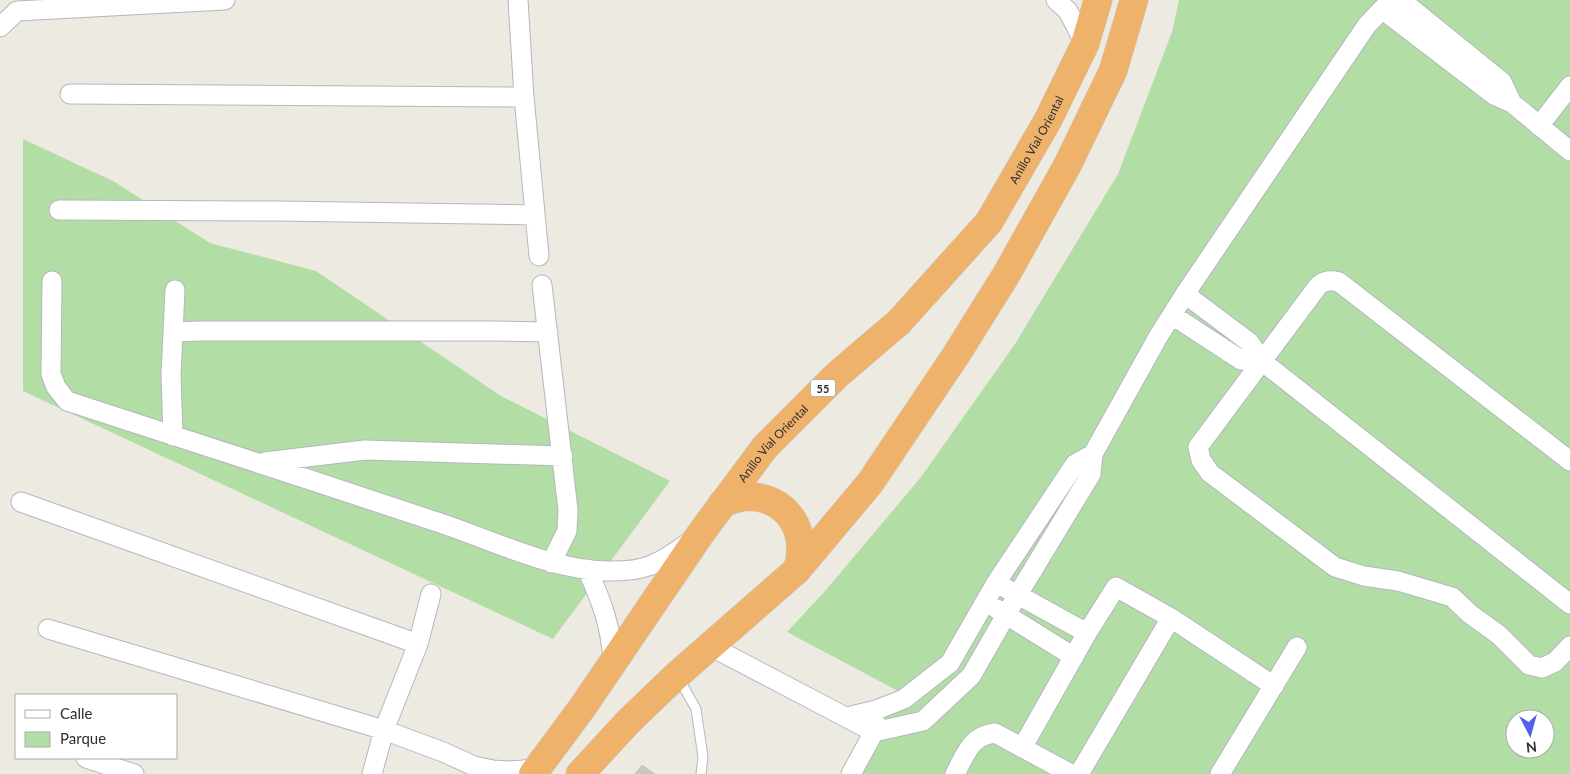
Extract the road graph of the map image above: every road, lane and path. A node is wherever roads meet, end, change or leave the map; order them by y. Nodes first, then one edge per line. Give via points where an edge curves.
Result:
1 (225, 0) edge
2 (518, 0) edge
3 (1056, 0) edge
4 (1098, 0) edge
5 (1134, 0) edge
6 (1401, 0) edge
7 (1387, 5) edge
8 (0, 27) edge
9 (1085, 44) junction
10 (1570, 86) edge
11 (70, 94) dead end
12 (524, 97) junction
13 (1512, 104) junction
14 (1539, 126) junction
15 (1570, 151) edge
16 (59, 210) dead end
17 (535, 215) junction
18 (539, 256) dead end
19 (52, 281) dead end
20 (542, 285) dead end
21 (175, 290) dead end
22 (1186, 294) junction
23 (1172, 315) junction
24 (174, 332) junction
25 (548, 332) junction
26 (1262, 362) junction
27 (174, 436) junction
28 (1093, 454) junction
29 (563, 456) junction
30 (1570, 462) edge
31 (259, 463) junction
32 (21, 502) dead end
33 (722, 504) junction
34 (701, 533) junction
35 (551, 563) junction
36 (587, 569) junction
37 (797, 570) junction
38 (996, 583) junction
39 (431, 594) dead end
40 (1018, 596) junction
41 (986, 602) junction
42 (1570, 604) edge
43 (1006, 615) junction
44 (1171, 618) junction
45 (48, 629) dead end
46 (1087, 633) junction
47 (418, 644) junction
48 (710, 646) junction
49 (1570, 646) edge
50 (1297, 647) dead end
51 (1074, 657) junction
52 (613, 662) junction
53 (677, 675) junction
54 (1274, 686) junction
55 (876, 710) junction
56 (846, 717) junction
57 (384, 730) junction
58 (874, 732) junction
59 (1022, 748) junction
60 (89, 759) edge
61 (460, 766) edge
62 (536, 770) edge
63 (134, 774) edge
64 (372, 774) edge
65 (580, 774) edge
66 (701, 774) edge
67 (851, 774) edge
68 (955, 774) edge
69 (1071, 774) edge
70 (1079, 774) edge
71 (1220, 774) edge

1 - 8 street via 17,11
2 - 12 street
3 - 9 street via 1068,11
4 - 9 highway, Anillo Vial Oriental / 55
5 - 37 highway via 1113,71 1067,166 1006,274 870,483
6 - 13 street via 1502,82
7 - 13 street via 1494,95
7 - 22 street via 1367,25
9 - 33 highway, Anillo Vial Oriental / 55 via 1048,120 989,222 899,322 837,375 765,447
10 - 14 street
11 - 12 street
12 - 17 street
13 - 14 street
14 - 15 street
16 - 17 street
17 - 18 street
19 - 27 street via 51,374 56,387 68,401
20 - 25 street
21 - 24 street
22 - 23 street
22 - 26 street via 1249,342
23 - 26 street via 1241,360
23 - 28 street
24 - 25 street
24 - 27 street via 171,375
25 - 29 street
26 - 30 street via 1318,286 1331,280 1339,282
26 - 42 street
26 - 49 street via 1198,447 1201,460 1210,473 1335,567 1452,597 1499,635 1529,665 1542,668 1555,662
27 - 31 street
28 - 38 street via 1076,464
28 - 40 street via 1091,474
29 - 31 street via 365,450
29 - 35 street via 567,531
31 - 35 street via 457,528
32 - 47 street
33 - 34 highway, Anillo Vial Oriental / 55
33 - 37 highway via 749,496 768,499 784,509 799,533 801,552
34 - 36 street via 665,560 644,568 626,571
34 - 52 highway, Anillo Vial Oriental / 55
35 - 36 street
36 - 52 street via 606,614
37 - 48 highway
38 - 40 street
38 - 41 street
39 - 47 street
40 - 43 street
40 - 46 street
41 - 43 street
41 - 55 street via 950,663 904,699
43 - 51 street
43 - 58 street via 971,676 923,721
44 - 46 street via 1116,587
44 - 54 street
44 - 70 street
45 - 57 street
46 - 51 street
47 - 57 street
48 - 53 highway
48 - 56 street
50 - 54 street
51 - 59 street
52 - 62 highway, Anillo Vial Oriental / 55
53 - 65 highway
53 - 66 lane via 696,709 703,758
54 - 71 street
55 - 56 street
55 - 58 street
56 - 58 street
57 - 61 street
57 - 64 street
58 - 67 street
59 - 68 street via 995,733 985,734 974,740
59 - 69 street
60 - 63 street
61 - 62 street

